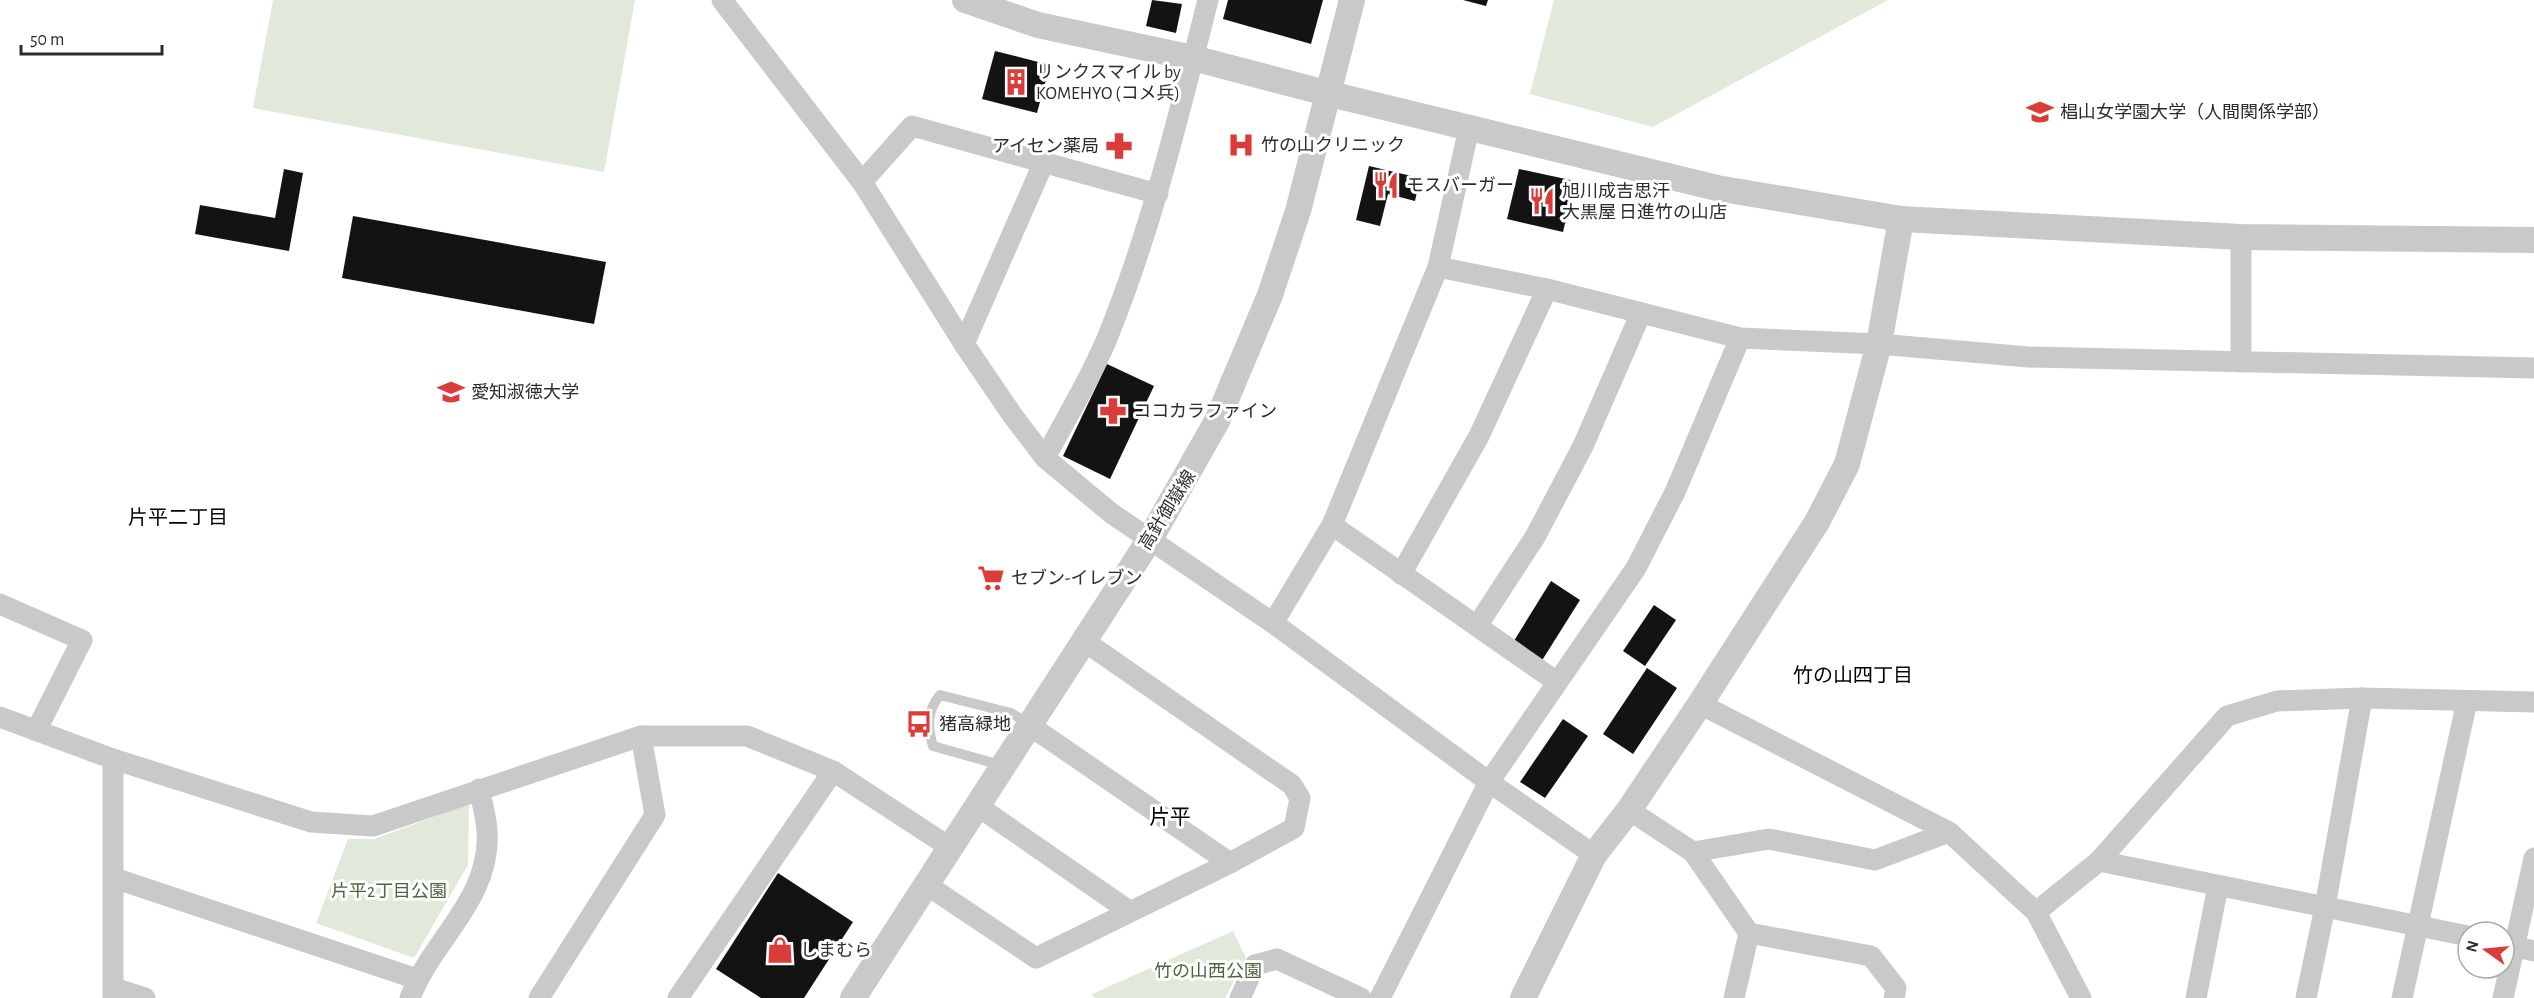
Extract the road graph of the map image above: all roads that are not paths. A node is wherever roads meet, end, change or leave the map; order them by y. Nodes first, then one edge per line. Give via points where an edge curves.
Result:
1 (722, 0) edge
2 (965, 0) edge
3 (1208, 0) edge
4 (1352, 0) edge
5 (1193, 58) junction
6 (1326, 93) junction
7 (1469, 128) junction
8 (1043, 164) junction
9 (862, 182) junction
10 (1158, 194) junction
11 (1901, 219) junction
12 (2241, 237) junction
13 (2534, 240) edge
14 (1438, 267) junction
15 (1547, 289) junction
16 (1641, 313) junction
17 (1740, 338) junction
18 (964, 344) junction
19 (1879, 344) junction
20 (2241, 362) junction
21 (2534, 368) edge
22 (1045, 458) junction
23 (1332, 525) junction
24 (1150, 539) junction
25 (1401, 574) junction
26 (0, 604) edge
27 (1274, 623) junction
28 (1477, 626) junction
29 (1084, 641) junction
30 (1557, 682) junction
31 (2362, 698) junction
32 (2468, 701) junction
33 (2534, 702) edge
34 (1700, 704) junction
35 (0, 717) edge
36 (1029, 725) junction
37 (36, 731) junction
38 (641, 736) junction
39 (113, 759) junction
40 (1004, 766) junction
41 (832, 771) junction
42 (1489, 782) junction
43 (479, 789) junction
44 (978, 807) junction
45 (1629, 810) junction
46 (1949, 832) junction
47 (951, 848) junction
48 (1693, 852) junction
49 (1594, 855) junction
50 (2534, 858) edge
51 (2100, 861) junction
52 (1230, 864) junction
53 (114, 878) junction
54 (927, 885) junction
55 (2218, 886) junction
56 (2325, 907) junction
57 (1129, 911) junction
58 (2036, 912) junction
59 (2419, 925) junction
60 (1749, 933) junction
61 (2456, 933) edge
62 (2518, 947) edge
63 (414, 988) edge
64 (114, 993) edge
65 (145, 998) edge
66 (538, 998) edge
67 (678, 998) edge
68 (853, 998) edge
69 (1240, 998) edge
70 (1361, 998) edge
71 (1380, 998) edge
72 (1523, 998) edge
73 (1734, 998) edge
74 (1894, 998) edge
75 (2081, 998) edge
76 (2196, 998) edge
77 (2306, 998) edge
78 (2402, 998) edge
79 (2503, 998) edge

1 - 9 street
2 - 5 street via 1038,25
3 - 5 street
4 - 6 street, 高針御嶽線
5 - 6 street
5 - 10 street
6 - 7 street
6 - 24 street, 高針御嶽線 via 1298,211 1270,295 1217,422
7 - 11 street via 1717,188
7 - 14 street
8 - 9 street via 912,126
8 - 10 street
8 - 18 street
9 - 18 street
10 - 22 street via 1107,339
11 - 12 street
11 - 19 street
12 - 13 street
12 - 20 street
14 - 15 street
14 - 23 street
15 - 16 street
15 - 25 street via 1479,436
16 - 17 street
16 - 28 street via 1583,446 1535,537
17 - 19 street
17 - 30 street via 1675,492 1635,568
18 - 22 street
19 - 20 street via 2028,357
19 - 34 street via 1847,464 1817,522
20 - 21 street
22 - 24 street via 1111,513
23 - 25 street
23 - 27 street
24 - 27 street
24 - 29 street, 高針御嶽線
25 - 28 street
26 - 37 street via 82,640
27 - 42 street
28 - 30 street
29 - 36 street, 高針御嶽線
29 - 52 street via 1292,785 1300,798 1294,828
30 - 42 street
31 - 32 street
31 - 51 street via 2277,701 2227,716
31 - 56 street
32 - 33 street
32 - 59 street
34 - 45 street
34 - 46 street
35 - 37 street
36 - 40 street, 高針御嶽線
36 - 40 lane via 1011,713 940,694 933,702 927,727 933,746
36 - 52 street
37 - 39 street
38 - 41 street via 747,736
38 - 43 street
38 - 66 street via 655,814
39 - 43 street via 311,822 373,825
39 - 53 street
40 - 44 street, 高針御嶽線
41 - 47 street
41 - 67 street
42 - 49 street
42 - 71 street
43 - 63 street via 487,830 480,879 471,901
44 - 47 street, 高針御嶽線
44 - 57 street
45 - 48 street
45 - 49 street
46 - 48 street via 1875,860 1769,839
46 - 58 street
47 - 54 street, 高針御嶽線
48 - 60 street
49 - 72 street
50 - 62 street
51 - 55 street
51 - 58 street
52 - 57 street
53 - 63 street
53 - 64 street
54 - 57 street via 1036,958
54 - 68 street, 高針御嶽線
55 - 56 street
55 - 76 street
56 - 59 street
56 - 77 street
58 - 75 street
59 - 61 street
59 - 78 street
60 - 73 street
60 - 74 street via 1871,956 1896,988
62 - 79 street
64 - 65 street
69 - 70 street via 1255,965 1277,959

